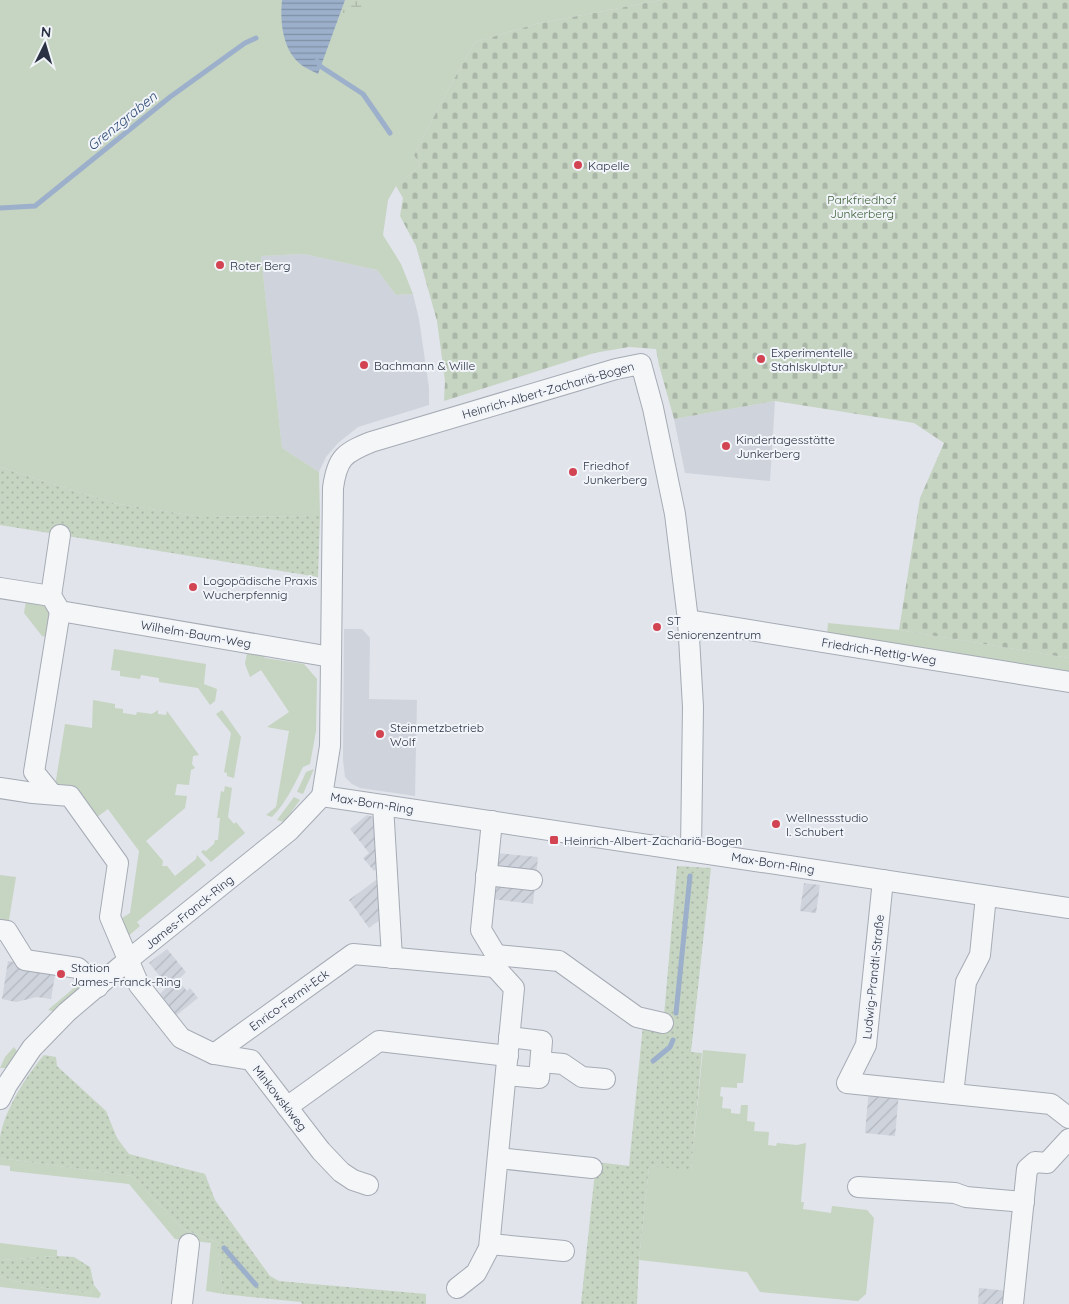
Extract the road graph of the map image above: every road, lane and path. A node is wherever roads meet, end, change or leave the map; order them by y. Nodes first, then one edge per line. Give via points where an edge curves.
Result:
1 (60, 535) dead end
2 (0, 588) edge
3 (55, 603) junction
4 (688, 620) junction
5 (331, 657) junction
6 (1069, 682) edge
7 (0, 788) edge
8 (52, 794) junction
9 (322, 796) junction
10 (383, 805) junction
11 (492, 821) junction
12 (691, 850) junction
13 (486, 875) junction
14 (874, 878) junction
15 (532, 880) dead end
16 (986, 896) junction
17 (1069, 908) edge
18 (0, 930) edge
19 (391, 936) junction
20 (366, 955) junction
21 (392, 958) junction
22 (496, 961) junction
23 (128, 962) junction
24 (98, 987) junction
25 (663, 1023) dead end
26 (214, 1054) junction
27 (508, 1056) junction
28 (541, 1062) junction
29 (605, 1079) dead end
30 (2, 1089) edge
31 (954, 1094) junction
32 (287, 1107) junction
33 (1069, 1118) edge
34 (1069, 1139) edge
35 (498, 1158) junction
36 (592, 1168) dead end
37 (368, 1185) dead end
38 (858, 1187) dead end
39 (1024, 1202) junction
40 (189, 1244) dead end
41 (490, 1244) junction
42 (564, 1251) dead end
43 (457, 1288) dead end
44 (182, 1304) edge
45 (1013, 1304) edge

1 - 3 street
2 - 3 street, Wilhelm-Baum-Weg
3 - 5 street, Wilhelm-Baum-Weg
3 - 8 street via 34,772
4 - 5 street, Heinrich-Albert-Zachariä-Bogen via 675,514 641,364 371,442 342,458 333,488
4 - 6 street, Friedrich-Rettig-Weg
4 - 12 street, Heinrich-Albert-Zachariä-Bogen via 693,707
5 - 9 street, Heinrich-Albert-Zachariä-Bogen via 330,746
7 - 8 street, Minkowskiweg
8 - 23 street, Minkowskiweg via 70,796 118,863 110,916
9 - 10 street, Max-Born-Ring
9 - 23 street, James-Franck-Ring via 289,831
10 - 11 street, Max-Born-Ring
10 - 19 street
11 - 12 street, Max-Born-Ring
11 - 13 street
12 - 14 street, Max-Born-Ring
13 - 15 street
13 - 22 street via 481,930
14 - 16 street, Max-Born-Ring
14 - 31 street, Ludwig-Prandtl-Straße via 866,1044 847,1083
16 - 17 street, Max-Born-Ring
16 - 31 street via 980,956 966,982
18 - 24 street via 7,931 25,960 78,968
19 - 20 street, Enrico-Fermi-Eck
19 - 21 street
20 - 21 street, Enrico-Fermi-Eck
20 - 26 street, Enrico-Fermi-Eck via 353,954
21 - 22 street, Enrico-Fermi-Eck
22 - 25 street, Enrico-Fermi-Eck via 559,961 637,1017
22 - 27 street via 514,988
23 - 24 street, James-Franck-Ring
23 - 26 street, Minkowskiweg via 139,985 181,1038
24 - 30 street, James-Franck-Ring via 67,1012 32,1048
26 - 32 street, Minkowskiweg via 251,1060
27 - 28 street via 540,1078
27 - 28 street via 542,1041
27 - 32 street via 379,1041
27 - 35 street
28 - 29 street via 563,1064 582,1077
31 - 33 street, Ludwig-Prandtl-Straße via 1051,1104
32 - 37 street, Minkowskiweg via 341,1172
34 - 39 street via 1047,1163 1035,1162 1027,1169
35 - 36 street
35 - 41 street
38 - 39 street via 955,1193 966,1197
39 - 45 street
40 - 44 street
41 - 42 street
41 - 43 street via 476,1273

